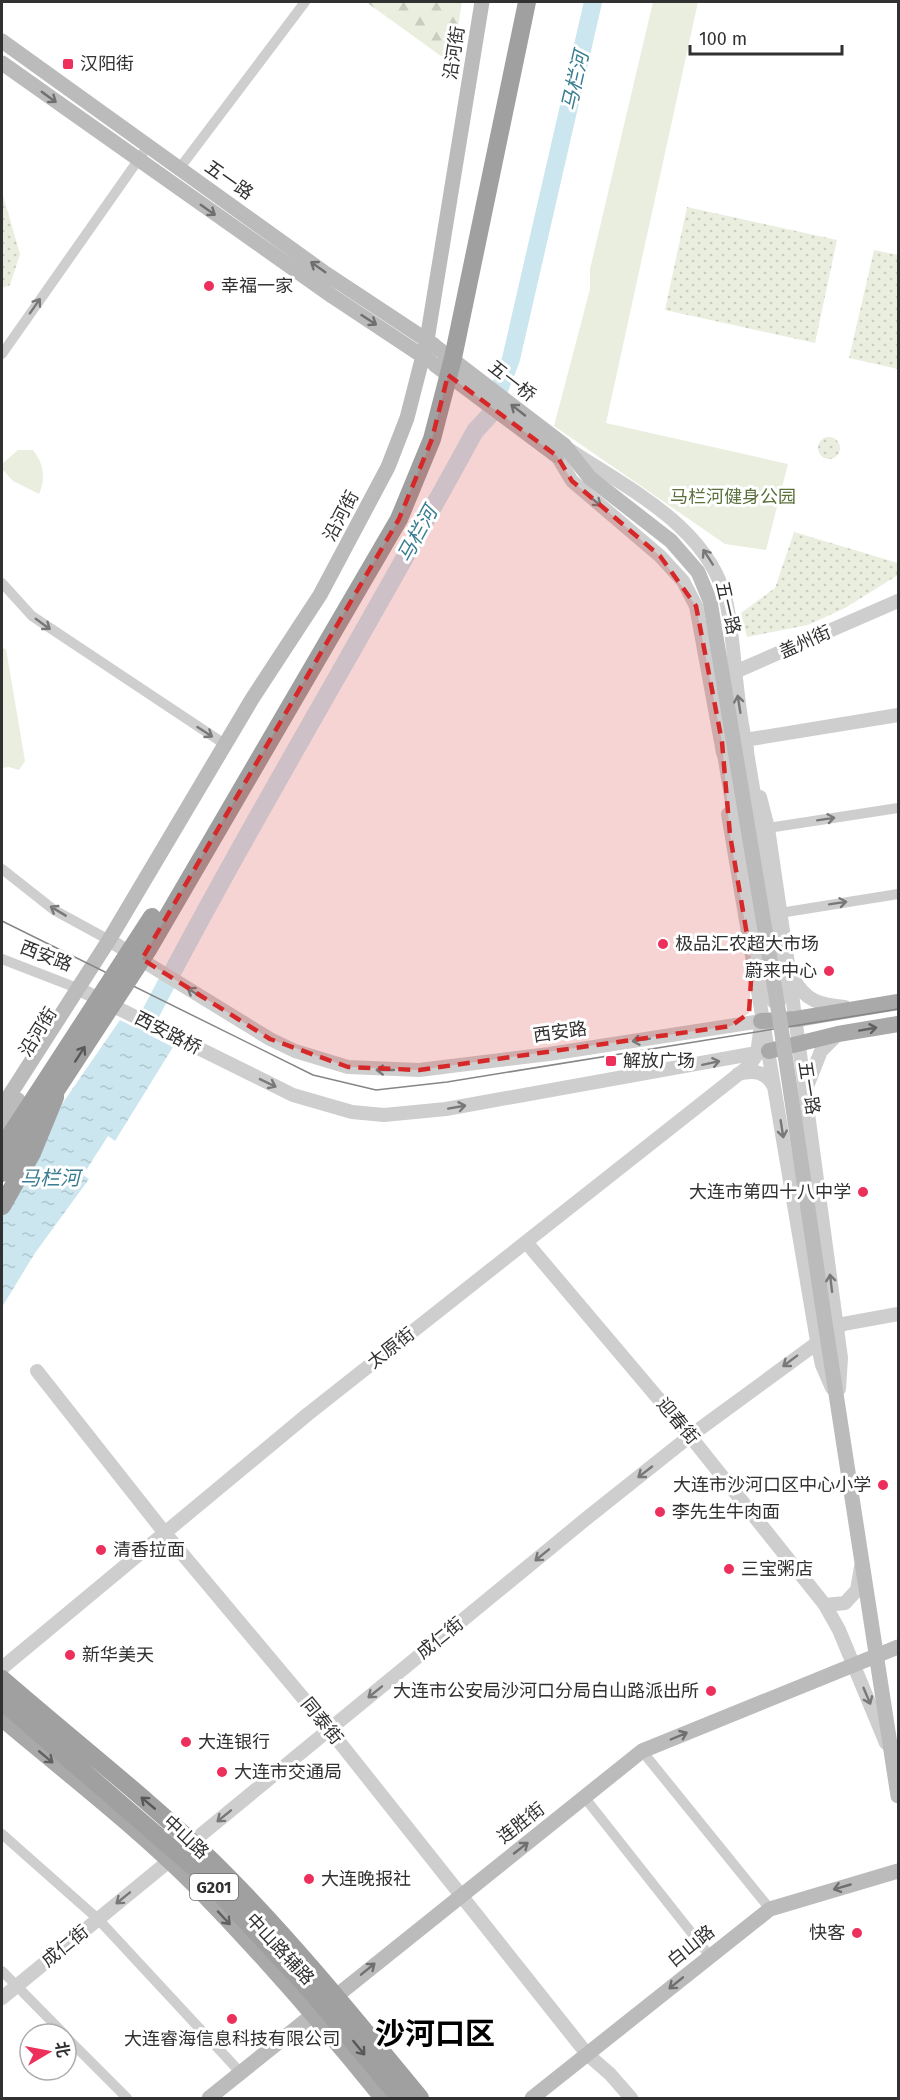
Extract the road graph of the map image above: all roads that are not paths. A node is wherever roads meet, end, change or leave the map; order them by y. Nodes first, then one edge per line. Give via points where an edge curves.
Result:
1 (306, 2) edge
2 (482, 2) edge
3 (518, 2) edge
4 (526, 2) edge
5 (2, 41) edge
6 (2, 63) edge
7 (148, 146) junction
8 (138, 161) junction
9 (179, 169) junction
10 (432, 344) junction
11 (2, 354) edge
12 (429, 360) junction
13 (560, 451) junction
14 (2, 583) edge
15 (898, 601) edge
16 (734, 674) junction
17 (711, 681) junction
18 (898, 715) edge
19 (745, 740) junction
20 (722, 742) junction
21 (226, 745) junction
22 (898, 808) edge
23 (768, 828) junction
24 (2, 869) edge
25 (898, 894) edge
26 (780, 913) junction
27 (109, 940) junction
28 (2, 959) edge
29 (752, 963) junction
30 (789, 967) junction
31 (77, 988) junction
32 (898, 1002) edge
33 (865, 1008) junction
34 (779, 1014) junction
35 (796, 1019) junction
36 (761, 1021) junction
37 (898, 1024) edge
38 (731, 1026) junction
39 (838, 1034) junction
40 (800, 1044) junction
41 (763, 1052) junction
42 (738, 1074) junction
43 (57, 1091) junction
44 (776, 1092) junction
45 (808, 1104) junction
46 (2, 1107) edge
47 (2, 1123) edge
48 (2, 1148) edge
49 (2, 1173) edge
50 (2, 1206) edge
51 (526, 1242) junction
52 (898, 1314) edge
53 (827, 1334) junction
54 (37, 1371) dead end
55 (690, 1436) junction
56 (164, 1532) junction
57 (862, 1559) junction
58 (825, 1605) junction
59 (898, 1647) edge
60 (877, 1655) junction
61 (854, 1663) junction
62 (2, 1668) edge
63 (2, 1679) edge
64 (2, 1701) edge
65 (2, 1719) edge
66 (329, 1729) junction
67 (642, 1751) junction
68 (894, 1763) junction
69 (898, 1796) edge
70 (585, 1798) junction
71 (2, 1834) edge
72 (179, 1852) junction
73 (898, 1871) edge
74 (461, 1895) junction
75 (770, 1909) junction
76 (98, 1919) junction
77 (709, 1955) junction
78 (2, 1971) edge
79 (16, 1986) junction
80 (2, 1998) edge
81 (324, 2005) junction
82 (52, 2022) edge
83 (78, 2048) edge
84 (587, 2054) junction
85 (240, 2072) junction
86 (127, 2098) edge
87 (209, 2098) edge
88 (382, 2098) edge
89 (400, 2098) edge
90 (420, 2098) edge
91 (532, 2098) edge
92 (631, 2098) edge

1 - 9 street
2 - 10 main road, 沿河街
3 - 48 highway, bridge via 424,437 391,516 138,940
43 -> 4 highway, bridge via 149,948 399,519 432,439 453,358
5 - 7 main road, 五一路
6 -> 8 main road, 五一路
7 - 8 street
7 - 9 main road, 五一路
11 -> 8 street
8 -> 12 main road, 五一路
10 -> 9 main road, 五一路
10 - 12 main road, 沿河街
13 -> 10 main road, 五一桥, bridge
12 - 13 main road, 五一桥, bridge
12 - 21 main road, 沿河街 via 366,513
16 -> 13 street via 723,588 704,550 680,525
13 -> 17 street via 572,481 660,556 683,581 696,606
13 - 34 main road, 五一路, bridge via 671,541 698,572 710,601
14 -> 21 street via 42,623
15 - 16 street, 盖州街
16 - 17 street, 盖州街
19 -> 16 street
17 - 20 street
18 - 19 street
19 - 23 street
19 - 34 street, bridge via 782,963
20 - 29 street via 730,835
20 - 34 street, bridge via 759,965
21 - 27 main road, 沿河街
23 -> 22 street
23 - 26 street
27 -> 24 street via 54,910
26 -> 25 street
26 - 30 street
27 - 31 main road, 沿河街
38 -> 27 street, 西安路 via 431,1068 348,1067 295,1051
28 - 31 street, 西安路
29 - 36 street
29 - 38 street via 749,1013
30 - 33 street via 798,987 814,1002
30 - 35 street
31 -> 41 street, 西安路桥 via 293,1095 352,1112 384,1115 446,1109
31 - 46 main road, 沿河街
31 - 47 main road, 沿河街 via 79,1003
32 - 33 main road, 西安路
33 - 35 main road, 西安路
34 - 53 main road, 五一路, bridge
35 - 36 main road, 西安路
35 - 40 street
35 - 41 street, 太原街
36 - 38 street, 西安路
36 - 41 street
39 -> 37 main road
39 - 40 main road
39 - 45 street via 816,1060 808,1085
40 - 41 main road
40 - 45 street
41 - 42 street, 太原街
41 - 44 street
42 - 44 street via 760,1073
42 - 51 street, 太原街
43 - 49 highway, bridge
43 - 50 highway, bridge via 32,1153
44 -> 53 street
53 -> 45 street
51 - 55 street, 迎春街
51 - 56 street, 太原街
52 - 53 street, 成仁街 via 843,1324
53 -> 55 street, 成仁街
53 - 57 main road, 五一路
54 - 56 street, 同泰街
55 - 58 street, 迎春街
55 -> 66 street, 成仁街
56 - 62 street, 太原街
56 - 66 street, 同泰街
57 - 58 street via 857,1590 845,1603
57 - 60 main road, 五一路
58 - 61 street, 迎春街
59 - 60 main road, 连胜街
60 - 61 main road, 连胜街
60 - 68 main road, 五一路
67 -> 61 main road, 连胜街
61 -> 68 street, 迎春街
72 -> 63 highway, 中山路 / G201
64 - 72 highway, 中山路 / G201
65 -> 72 main road, 中山路辅路
66 -> 72 street, 成仁街
66 - 74 street, 同泰街
67 - 70 main road, 连胜街
67 - 75 street
68 - 69 main road, 五一路
74 -> 70 main road, 连胜街
70 - 77 street
71 - 76 street
72 -> 76 street, 成仁街
72 -> 81 main road, 中山路辅路
72 - 81 highway, 中山路 / G201 via 215,1865
73 -> 75 main road, 白山路
81 -> 74 main road, 连胜街
74 - 84 street, 同泰街
75 - 77 main road, 白山路
76 - 79 street, 成仁街
76 - 85 street
77 -> 84 main road, 白山路
78 - 79 street
79 - 80 street, 成仁街
79 - 82 street
81 - 85 main road, 连胜街
81 - 88 main road, 中山路辅路
81 -> 89 highway, 中山路 / G201
81 - 90 highway, 中山路 / G201
83 - 86 street
84 - 91 main road, 白山路
84 - 92 street, 同泰街
85 - 87 main road, 连胜街

